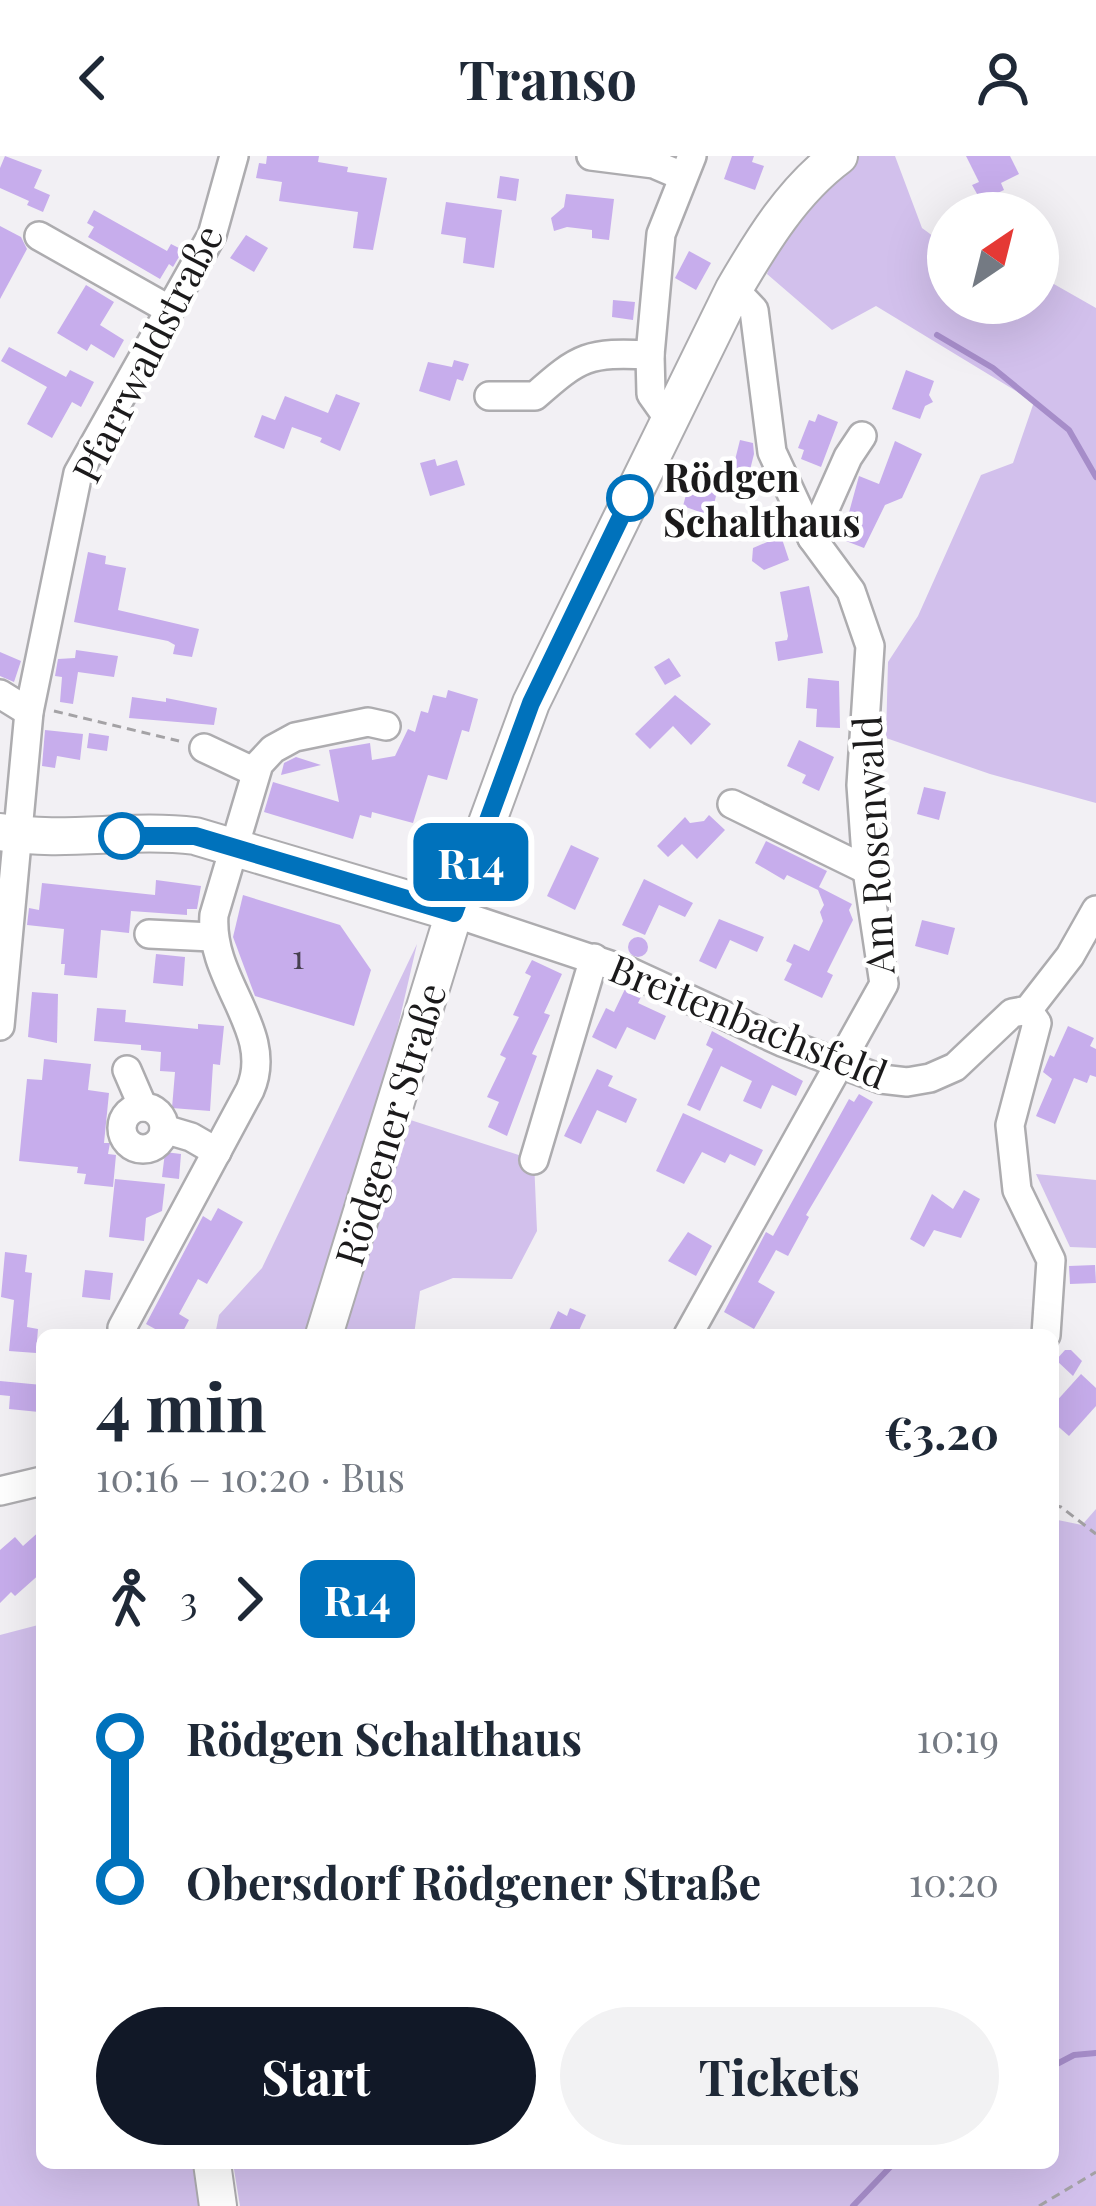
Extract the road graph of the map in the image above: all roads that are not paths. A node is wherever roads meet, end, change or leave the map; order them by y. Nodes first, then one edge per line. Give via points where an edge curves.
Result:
1 (235, 156) edge
2 (591, 156) edge
3 (838, 156) edge
4 (687, 166) edge
5 (39, 236) dead end
6 (734, 289) junction
7 (170, 310) junction
8 (650, 355) junction
9 (489, 396) dead end
10 (668, 418) junction
11 (862, 436) dead end
12 (812, 538) junction
13 (0, 694) edge
14 (29, 712) junction
15 (386, 727) dead end
16 (204, 748) road end
17 (254, 772) junction
18 (732, 804) dead end
19 (9, 833) edge
20 (236, 846) junction
21 (867, 871) junction
22 (1096, 910) edge
23 (454, 913) junction
24 (149, 934) dead end
25 (212, 937) junction
26 (594, 958) junction
27 (2, 987) edge
28 (1028, 1010) junction
29 (0, 1026) edge
30 (842, 1064) junction
31 (127, 1070) dead end
32 (143, 1107) junction
33 (164, 1130) junction
34 (217, 1152) junction
35 (534, 1160) dead end
36 (122, 1328) dead end
37 (326, 1329) edge
38 (691, 1329) edge
39 (1046, 1329) edge
40 (36, 1482) edge
41 (0, 1491) edge
42 (213, 2169) edge
43 (218, 2206) edge

1 - 7 street, Pfarrwaldstraße via 212,235
2 - 4 street
3 - 6 main road, Rödgener Straße via 777,221
4 - 8 street via 661,234
5 - 7 street
6 - 10 main road, Rödgener Straße
6 - 12 street, Am Rosenwald via 754,310 772,452
7 - 14 street, Pfarrwaldstraße via 78,473
8 - 9 street via 575,360 535,396
8 - 10 street via 652,394
10 - 23 main road, Rödgener Straße via 531,703
11 - 12 street
12 - 21 street, Am Rosenwald via 851,591 869,646 861,785
13 - 14 street
14 - 19 street, Pfarrwaldstraße
15 - 17 street via 368,722 295,737
16 - 17 street
17 - 20 street
18 - 21 street
19 - 20 main road via 168,833
19 - 27 street, Pfarrwaldstraße
20 - 23 main road
20 - 25 street
21 - 30 street, Am Rosenwald via 884,984
22 - 28 street, Breitenbachsfeld
23 - 26 street, Breitenbachsfeld
23 - 37 main road, Rödgener Straße
24 - 25 street
25 - 34 street via 254,1036 258,1067
26 - 30 street, Breitenbachsfeld
26 - 35 street
27 - 29 street, Pfarrwaldstraße
28 - 30 street, Breitenbachsfeld via 1012,1013 955,1067 930,1078 881,1078
28 - 39 street via 1035,1039 1010,1125 1017,1190 1051,1260
30 - 38 street, Am Rosenwald
31 - 32 street
32 - 33 street
32 - 33 street via 122,1122 127,1142 146,1149
33 - 34 street
34 - 36 street
40 - 41 street
42 - 43 main road

